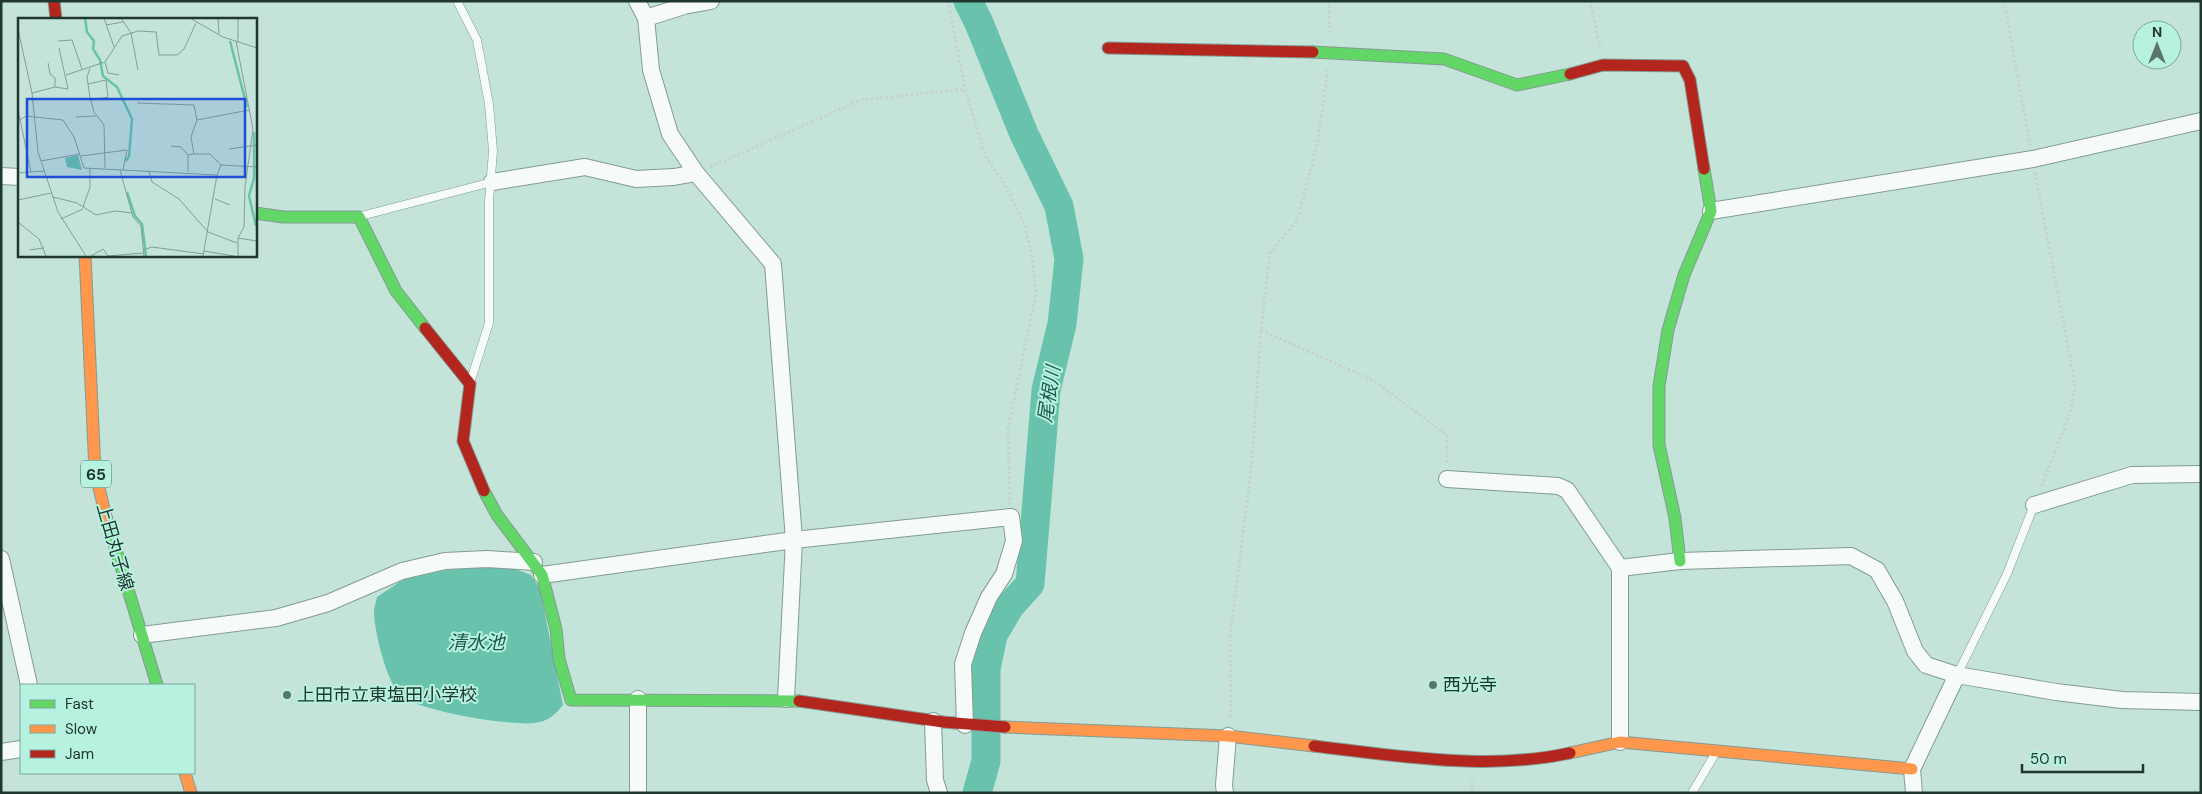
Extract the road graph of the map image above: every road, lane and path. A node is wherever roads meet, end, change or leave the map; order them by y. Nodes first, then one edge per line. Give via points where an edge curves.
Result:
1 (54, 1) edge
2 (457, 1) edge
3 (637, 1) edge
4 (711, 1) edge
5 (948, 1) edge
6 (1328, 1) edge
7 (1590, 1) edge
8 (2004, 1) edge
9 (56, 18) edge
10 (646, 18) junction
11 (1108, 48) dead end
12 (1331, 52) junction
13 (1603, 64) junction
14 (965, 89) junction
15 (2201, 121) edge
16 (2032, 159) junction
17 (696, 173) junction
18 (1, 176) edge
19 (18, 177) edge
20 (492, 182) junction
21 (1711, 211) junction
22 (256, 214) edge
23 (359, 217) junction
24 (85, 256) edge
25 (1261, 330) junction
26 (470, 384) junction
27 (2201, 474) edge
28 (1447, 479) joint
29 (2034, 505) junction
30 (1011, 517) junction
31 (794, 540) junction
32 (1, 559) edge
33 (1680, 561) junction
34 (1620, 568) junction
35 (538, 569) junction
36 (142, 635) junction
37 (1956, 675) junction
38 (28, 684) edge
39 (157, 684) edge
40 (638, 699) junction
41 (786, 699) junction
42 (2201, 702) edge
43 (933, 722) junction
44 (971, 725) junction
45 (1228, 736) junction
46 (1620, 742) junction
47 (20, 749) edge
48 (1, 752) edge
49 (1716, 752) junction
50 (1912, 769) junction
51 (185, 774) edge
52 (191, 793) edge
53 (638, 793) edge
54 (939, 793) edge
55 (1226, 793) edge
56 (1692, 793) edge
57 (1914, 793) edge

1 - 9 street
2 - 20 lane via 477,40 493,150
3 - 10 street
4 - 10 street
5 - 14 path
6 - 12 path
7 - 13 path
8 - 16 path
10 - 17 street via 651,70 670,134
11 - 12 street
12 - 13 street via 1444,59 1517,85 1554,79
12 - 25 path via 1317,146 1297,221 1270,253
13 - 21 street via 1683,66 1690,80
14 - 17 path via 861,100
14 - 30 path via 985,155 1004,183 1024,226 1033,261 1036,294 1008,428
15 - 16 street
16 - 21 street
16 - 29 path via 2075,384 2071,410
17 - 20 street via 636,179 585,167
17 - 31 street via 773,264
18 - 19 street
20 - 23 lane
20 - 26 lane via 489,201 489,323
21 - 33 street via 1684,275 1668,330 1659,386 1660,445
22 - 23 street
23 - 26 street via 396,291
24 - 36 street, 上田丸子線 / 65 via 95,470 110,536
25 - 28 path via 1374,381 1447,435
25 - 45 path via 1252,462 1230,636 1231,716
26 - 35 street via 462,441 497,515
27 - 29 street via 2132,475
28 - 34 street via 1558,486 1567,490
29 - 37 lane via 2007,574
30 - 31 street
30 - 44 street via 1014,541 1004,574 989,597 963,664
31 - 35 street
31 - 41 street
32 - 38 street
33 - 34 street
33 - 37 street via 1851,556 1877,570 1915,651 1926,665
34 - 46 street
35 - 36 street via 487,559 445,561 402,571 328,603 276,618
35 - 40 street via 556,629 559,659 571,700
36 - 39 street, 上田丸子線 / 65
37 - 42 street via 2122,700
37 - 50 street
40 - 41 street
40 - 53 street
41 - 43 street
43 - 44 street
43 - 54 street via 935,780
44 - 45 street
45 - 46 street via 1415,758 1472,761 1541,759
45 - 55 street
46 - 49 street
47 - 48 street
49 - 50 street
49 - 56 lane
50 - 57 street
51 - 52 street

